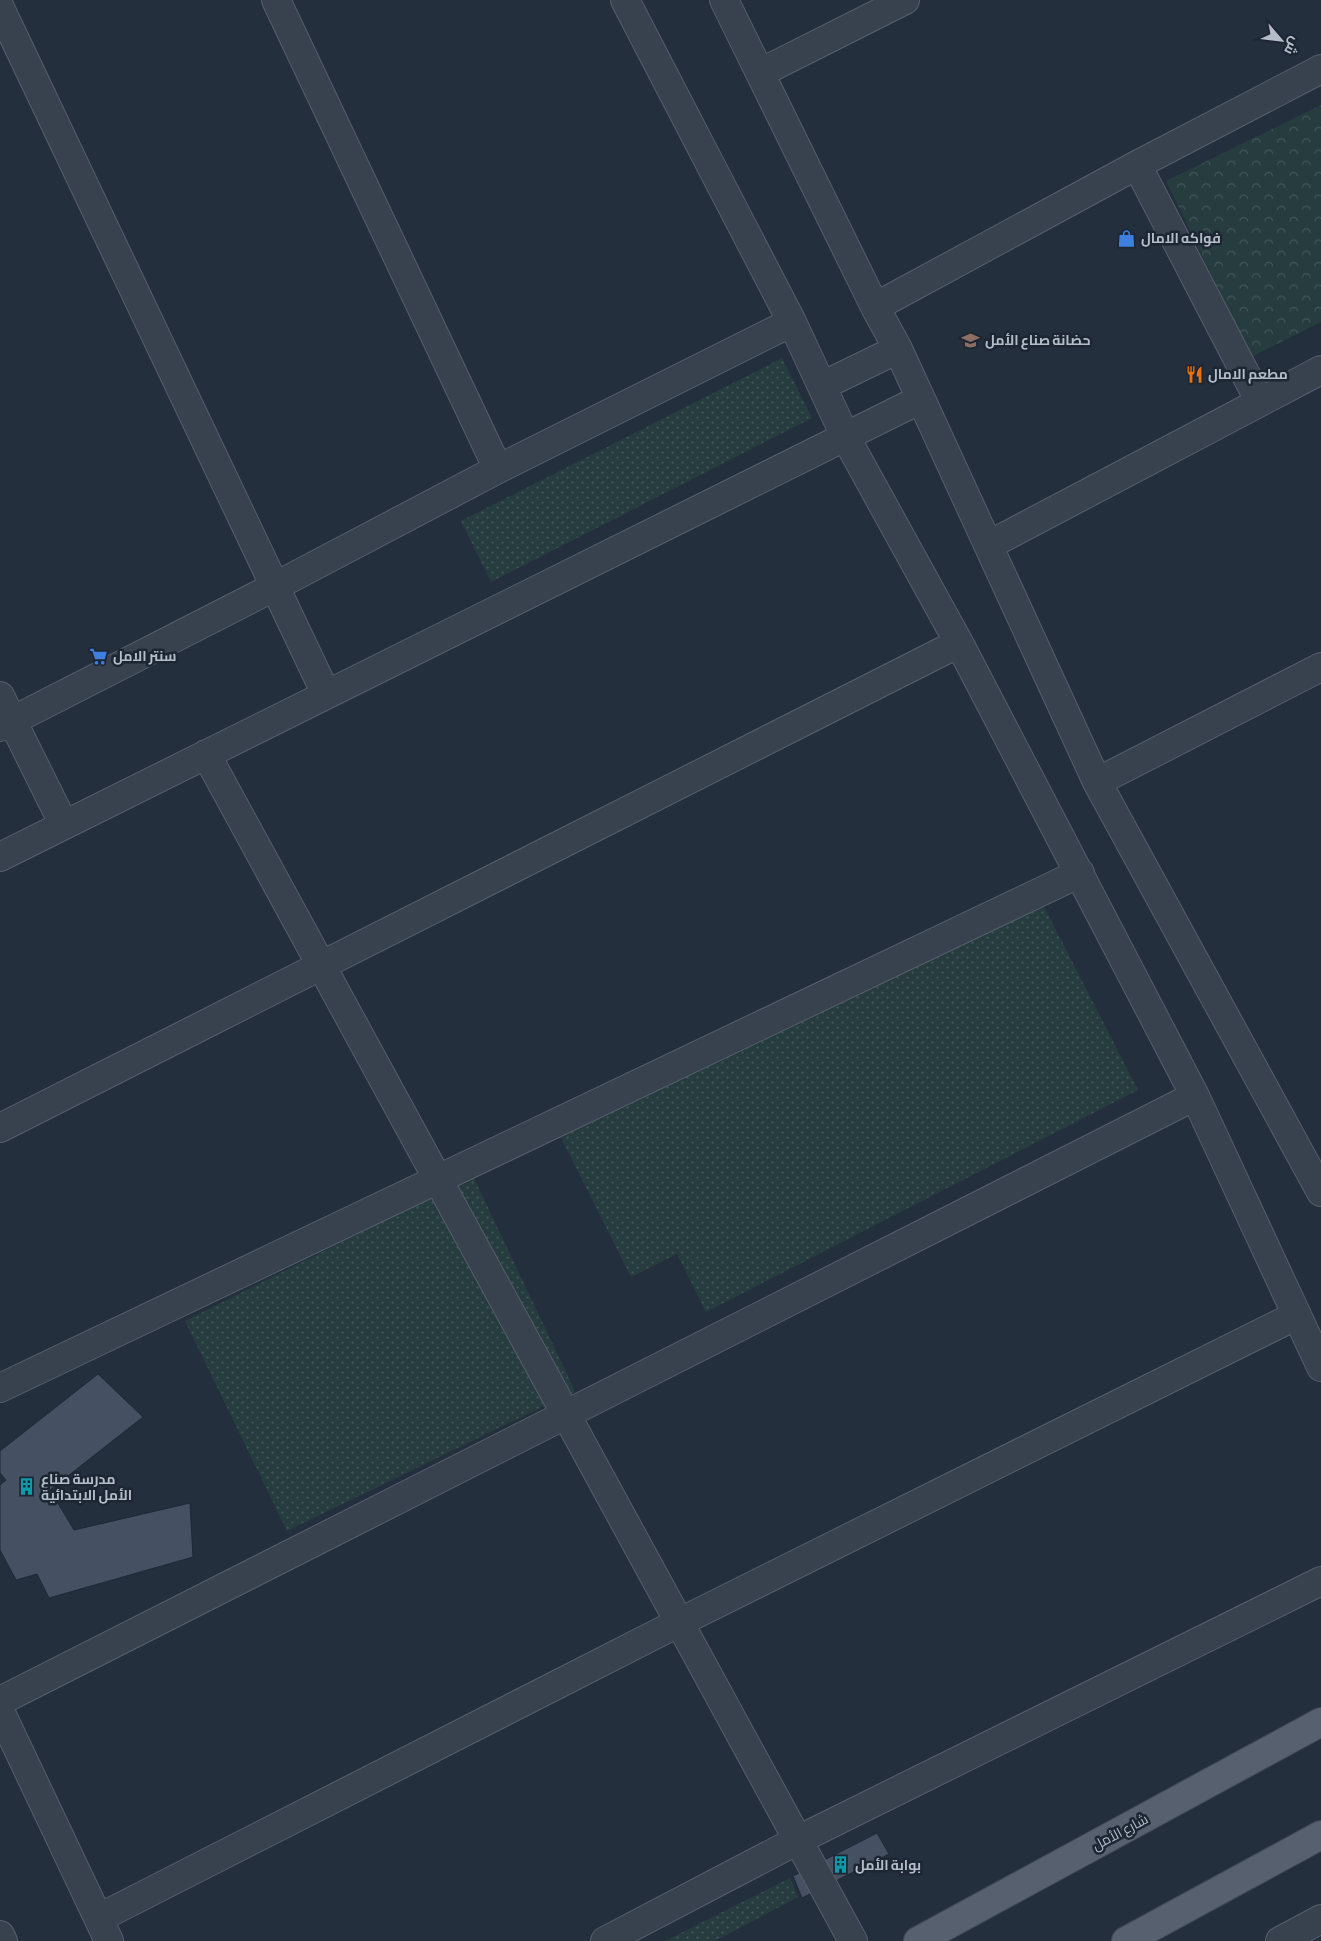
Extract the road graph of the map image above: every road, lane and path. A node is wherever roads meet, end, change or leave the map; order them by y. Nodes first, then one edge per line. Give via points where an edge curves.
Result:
1 (276, 0) edge
2 (625, 0) edge
3 (724, 0) edge
4 (905, 0) edge
5 (0, 8) edge
6 (1321, 69) edge
7 (760, 74) junction
8 (1137, 165) junction
9 (875, 307) junction
10 (792, 322) junction
11 (898, 349) junction
12 (1321, 370) edge
13 (822, 386) junction
14 (920, 399) junction
15 (1260, 402) junction
16 (845, 436) junction
17 (498, 469) junction
18 (989, 544) junction
19 (274, 587) junction
20 (959, 642) junction
21 (1321, 667) edge
22 (326, 694) junction
23 (0, 696) edge
24 (6, 724) edge
25 (206, 754) junction
26 (1096, 782) junction
27 (64, 825) junction
28 (0, 857) edge
29 (1080, 873) junction
30 (322, 965) junction
31 (1195, 1096) junction
32 (0, 1128) edge
33 (439, 1178) junction
34 (1321, 1192) edge
35 (1297, 1315) junction
36 (1321, 1367) edge
37 (0, 1388) edge
38 (566, 1413) junction
39 (1321, 1581) edge
40 (680, 1622) junction
41 (0, 1701) edge
42 (0, 1711) edge
43 (1321, 1722) edge
44 (1321, 1836) edge
45 (798, 1840) junction
46 (1321, 1919) edge
47 (104, 1930) edge
48 (0, 1936) edge
49 (3, 1941) edge
50 (605, 1941) edge
51 (853, 1941) edge
52 (918, 1941) edge
53 (1126, 1941) edge
54 (1280, 1941) edge

1 - 17 street
2 - 10 street
3 - 7 street
4 - 7 street
5 - 19 street
6 - 8 street
7 - 9 street
8 - 9 street
8 - 15 street
9 - 11 street
10 - 13 street
10 - 17 street
11 - 13 street
11 - 14 street
12 - 15 street
13 - 16 street
14 - 16 street
14 - 18 street
15 - 18 street
16 - 20 street
16 - 22 street
17 - 19 street
18 - 26 street
19 - 22 street
19 - 24 street
20 - 29 street
20 - 30 street
21 - 26 street
22 - 25 street
23 - 24 street
24 - 27 street
25 - 27 street
25 - 30 street
26 - 34 street
27 - 28 street
29 - 31 street
29 - 33 street
30 - 32 street
30 - 33 street
31 - 35 street
31 - 38 street
33 - 37 street
33 - 38 street
35 - 36 street
35 - 40 street
38 - 40 street
38 - 41 street
39 - 45 street
40 - 45 street
40 - 47 street
42 - 47 street
43 - 52 main road, شارع الأمل
44 - 53 main road
45 - 50 street
45 - 51 street
46 - 54 street
48 - 49 street

